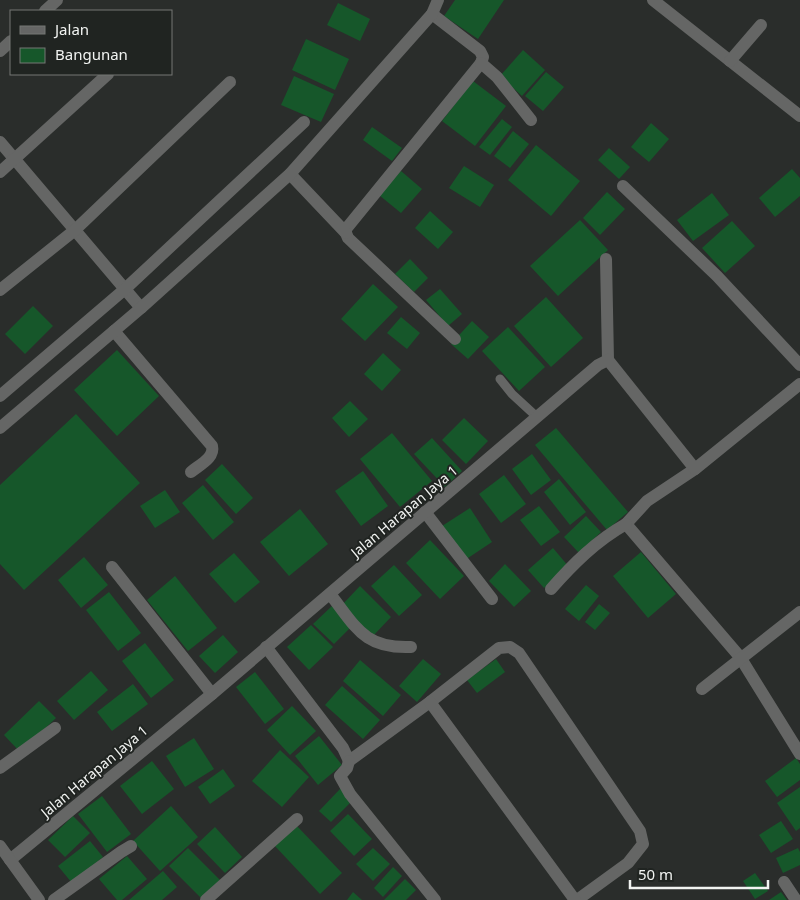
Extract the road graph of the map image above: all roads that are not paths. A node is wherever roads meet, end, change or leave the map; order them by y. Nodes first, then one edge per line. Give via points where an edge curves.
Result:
1 (58, 0) edge
2 (438, 0) edge
3 (653, 0) edge
4 (46, 10) edge
5 (432, 14) junction
6 (762, 25) dead end
7 (10, 42) edge
8 (0, 51) edge
9 (730, 61) junction
10 (481, 63) junction
11 (107, 75) edge
12 (230, 82) dead end
13 (800, 116) edge
14 (530, 120) dead end
15 (304, 122) dead end
16 (0, 142) edge
17 (15, 160) junction
18 (0, 172) edge
19 (290, 174) junction
20 (623, 186) dead end
21 (74, 230) junction
22 (346, 233) junction
23 (606, 258) dead end
24 (125, 289) junction
25 (0, 290) edge
26 (141, 308) junction
27 (114, 331) junction
28 (455, 339) dead end
29 (608, 360) junction
30 (800, 365) edge
31 (500, 379) dead end
32 (800, 384) edge
33 (0, 396) edge
34 (537, 417) junction
35 (0, 428) edge
36 (695, 468) junction
37 (191, 472) dead end
38 (426, 512) junction
39 (626, 524) junction
40 (112, 568) dead end
41 (551, 589) dead end
42 (330, 594) junction
43 (492, 599) dead end
44 (800, 612) edge
45 (266, 647) junction
46 (411, 647) dead end
47 (740, 657) junction
48 (702, 689) dead end
49 (212, 694) junction
50 (430, 702) junction
51 (55, 728) dead end
52 (800, 754) edge
53 (349, 761) junction
54 (0, 768) edge
55 (297, 819) dead end
56 (0, 846) edge
57 (132, 846) dead end
58 (10, 860) junction
59 (784, 882) dead end
60 (39, 900) edge
61 (54, 900) edge
62 (206, 900) edge
63 (435, 900) edge
64 (576, 900) edge
65 (796, 900) edge

1 - 4 street
2 - 5 street
3 - 9 street
5 - 10 street via 480,51
5 - 19 street
6 - 9 street
7 - 8 street
9 - 13 street
10 - 14 street
10 - 22 street
11 - 17 street
12 - 21 street
15 - 24 street
16 - 17 street
17 - 18 street
17 - 21 street
19 - 22 street
19 - 26 street
20 - 30 street via 717,276
21 - 24 street
21 - 25 street
22 - 28 street
23 - 29 street
24 - 26 street
24 - 33 street
26 - 27 street
27 - 35 street
27 - 37 street via 212,446 211,456
29 - 34 street, Jalan Harapan Jaya 1
29 - 36 street
31 - 34 lane
32 - 36 street
34 - 38 street, Jalan Harapan Jaya 1
36 - 39 street via 646,501
38 - 42 street, Jalan Harapan Jaya 1
38 - 43 street
39 - 41 street via 586,552
39 - 47 street
40 - 49 street
42 - 45 street, Jalan Harapan Jaya 1
42 - 46 street via 369,639 384,646
44 - 47 street
45 - 49 street, Jalan Harapan Jaya 1
45 - 53 street via 343,748
47 - 48 street
47 - 52 street
49 - 58 street, Jalan Harapan Jaya 1
50 - 53 street
50 - 64 street
50 - 64 street via 499,648 510,647 519,653 640,831 643,844 628,864
51 - 54 street
53 - 63 street via 340,776 350,794
55 - 62 street
56 - 58 street
57 - 61 street
58 - 60 street
59 - 65 street

